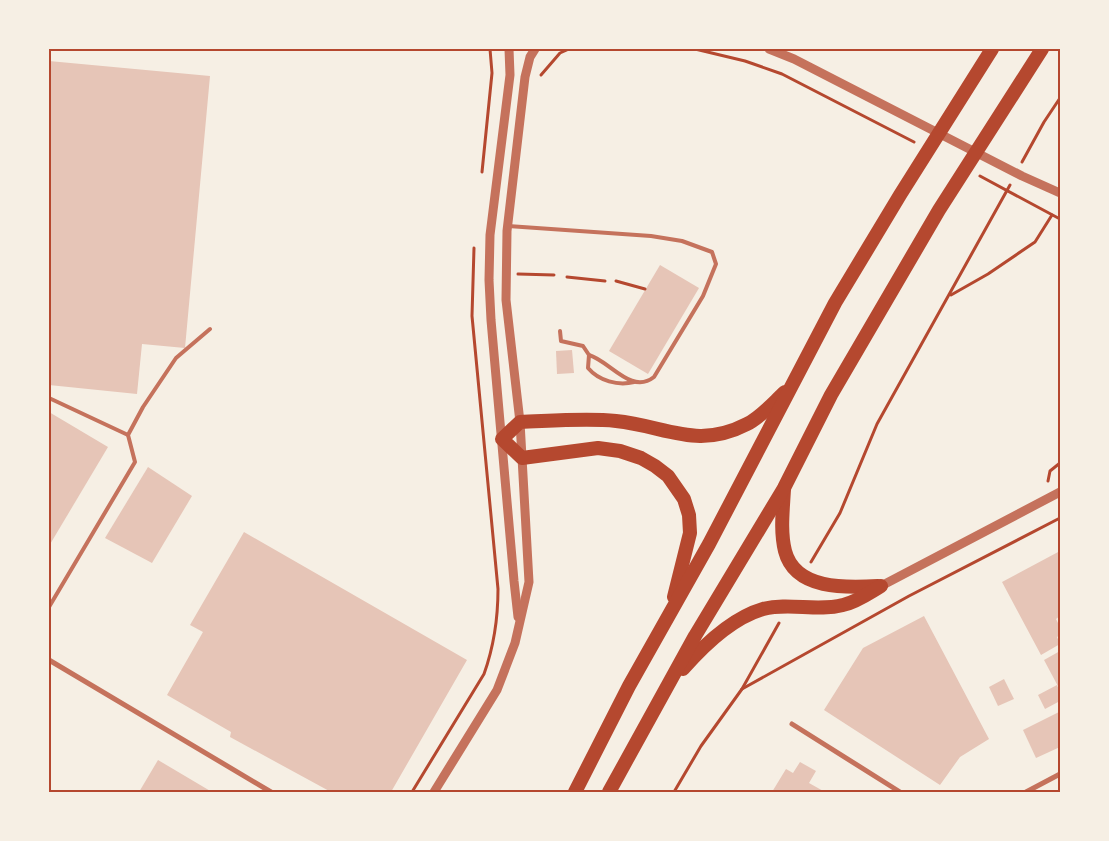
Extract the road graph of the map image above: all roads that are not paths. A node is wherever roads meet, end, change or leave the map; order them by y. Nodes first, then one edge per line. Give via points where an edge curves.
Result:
1 (509, 49) edge
2 (534, 49) edge
3 (769, 49) edge
4 (992, 49) edge
5 (1042, 49) edge
6 (1060, 193) edge
7 (508, 226) junction
8 (210, 329) dead end
9 (560, 331) dead end
10 (589, 356) junction
11 (634, 382) junction
12 (792, 386) junction
13 (49, 398) edge
14 (520, 422) junction
15 (128, 435) junction
16 (502, 439) junction
17 (522, 458) junction
18 (784, 488) junction
19 (1060, 492) edge
20 (881, 586) junction
21 (49, 607) edge
22 (669, 615) junction
23 (519, 622) junction
24 (49, 660) edge
25 (665, 691) junction
26 (792, 724) dead end
27 (1060, 774) edge
28 (271, 792) edge
29 (434, 792) edge
30 (574, 792) edge
31 (609, 792) edge
32 (900, 792) edge
33 (1026, 792) edge

1 - 16 street via 510,75 494,193 489,280
2 - 7 street via 525,77
3 - 6 street
4 - 12 highway via 835,304
5 - 18 highway via 939,210 831,395
7 - 11 lane via 682,240 712,252 716,264 703,296 654,377
7 - 14 street via 506,300
8 - 15 lane via 176,358
9 - 10 lane via 561,341 582,346
10 - 11 lane via 601,360
10 - 11 lane via 588,368 596,375 620,384
12 - 14 highway via 748,424 718,436 688,436 613,420
12 - 22 highway
13 - 15 lane
14 - 16 highway
14 - 17 street
15 - 21 lane via 135,462
16 - 17 highway
16 - 23 street
17 - 22 highway via 598,448 640,458 668,476 684,499 690,533
17 - 23 street via 529,582
18 - 20 highway via 784,550 789,563 799,573 821,584
18 - 25 highway
19 - 20 street
20 - 25 highway via 843,605 783,606 751,613 722,632 695,656
22 - 30 highway
23 - 29 street via 507,666 496,690
24 - 28 street
25 - 31 highway
26 - 32 street
27 - 33 street

